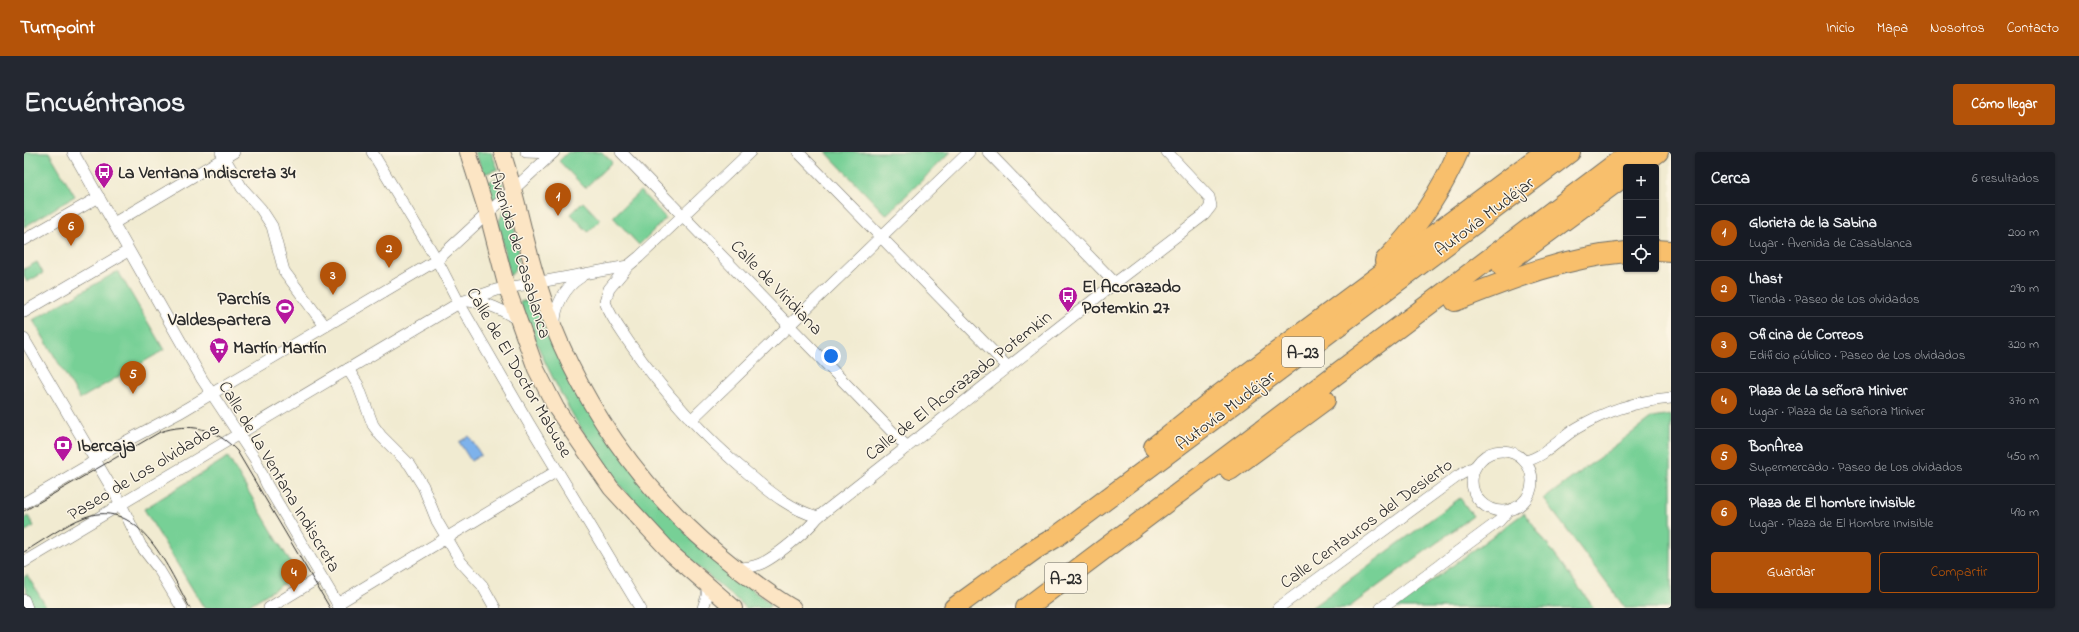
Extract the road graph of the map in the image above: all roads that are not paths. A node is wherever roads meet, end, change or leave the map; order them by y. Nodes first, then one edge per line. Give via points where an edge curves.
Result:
1 (72, 152) edge
2 (234, 152) edge
3 (372, 152) edge
4 (468, 152) edge
5 (502, 152) edge
6 (526, 152) edge
7 (554, 152) edge
8 (621, 152) edge
9 (750, 152) edge
10 (798, 152) edge
11 (969, 152) edge
12 (988, 152) edge
13 (1167, 152) edge
14 (1458, 152) edge
15 (1545, 152) edge
16 (1570, 152) edge
17 (1631, 152) edge
18 (1658, 152) edge
19 (223, 155) edge
20 (1641, 164) edge
21 (1623, 177) edge
22 (514, 190) junction
23 (99, 197) junction
24 (488, 215) junction
25 (684, 215) junction
26 (114, 223) junction
27 (882, 238) junction
28 (24, 240) edge
29 (1659, 250) edge
30 (128, 251) junction
31 (1671, 251) edge
32 (1623, 252) edge
33 (437, 260) junction
34 (628, 266) junction
35 (584, 275) junction
36 (538, 282) junction
37 (1115, 283) junction
38 (507, 288) junction
39 (1455, 301) junction
40 (462, 302) junction
41 (24, 312) edge
42 (1321, 319) junction
43 (519, 321) junction
44 (791, 325) junction
45 (325, 326) junction
46 (555, 331) junction
47 (24, 340) edge
48 (1008, 367) junction
49 (348, 369) junction
50 (212, 394) junction
51 (1671, 398) edge
52 (691, 420) junction
53 (237, 434) junction
54 (907, 447) junction
55 (95, 460) junction
56 (1525, 461) junction
57 (1476, 466) junction
58 (557, 471) junction
59 (24, 503) edge
60 (122, 504) junction
61 (1508, 511) junction
62 (818, 517) junction
63 (447, 538) junction
64 (1107, 547) junction
65 (1034, 550) junction
66 (24, 562) edge
67 (736, 568) junction
68 (320, 577) junction
69 (707, 585) junction
70 (24, 600) edge
71 (338, 606) edge
72 (27, 608) edge
73 (182, 608) edge
74 (269, 608) edge
75 (495, 608) edge
76 (640, 608) edge
77 (703, 608) edge
78 (734, 608) edge
79 (793, 608) edge
80 (954, 608) edge
81 (1026, 608) edge
82 (1278, 608) edge
83 (1381, 608) edge

1 - 23 street, Calle de La Ventana Indiscreta
2 - 19 street
3 - 33 street, Calle de El Doctor Mabuse
4 - 24 main road, Avenida de Casablanca
5 - 22 main road, Avenida de Casablanca
6 - 7 street
7 - 22 street, Paseo de Los olvidados
8 - 25 street, Calle de Viridiana
9 - 25 street
10 - 27 street
11 - 27 street
12 - 37 street
13 - 37 street, Calle de El Acorazado Potemkin via 1206,191 1211,201 1204,215
14 - 42 highway via 1432,202 1398,247 1370,276
15 - 42 highway
16 - 65 highway, Autovía Mudéjar / A-23
17 - 64 highway, Autovía Mudéjar / A-23
18 - 20 highway
19 - 26 street
19 - 45 street via 242,188 272,226 284,271
21 - 39 highway
22 - 24 street, Paseo de Los olvidados
22 - 36 main road, Avenida de Casablanca
23 - 26 street, Calle de La Ventana Indiscreta
23 - 28 street
24 - 33 street, Paseo de Los olvidados
24 - 38 main road, Avenida de Casablanca
25 - 34 street
25 - 44 street, Calle de Viridiana
26 - 30 street, Calle de La Ventana Indiscreta
27 - 44 street
27 - 48 street
29 - 31 highway
30 - 41 street
30 - 50 street, Calle de La Ventana Indiscreta
32 - 39 highway via 1593,255 1548,266
33 - 40 street, Calle de El Doctor Mabuse
33 - 45 street, Paseo de Los olvidados
34 - 35 street, Paseo de Los olvidados
34 - 52 street via 609,289 606,296 607,308 643,363
35 - 36 street, Paseo de Los olvidados
35 - 46 street via 568,288 559,303
36 - 38 street, Paseo de Los olvidados
36 - 46 main road, Avenida de Casablanca
37 - 48 street, Calle de El Acorazado Potemkin
38 - 40 street, Paseo de Los olvidados
38 - 43 main road, Avenida de Casablanca
39 - 64 highway via 1256,453 1128,538
40 - 43 street via 500,308
40 - 49 street, Paseo de Los olvidados
40 - 58 street, Calle de El Doctor Mabuse
42 - 65 highway via 1215,398 1086,501
43 - 69 main road, Avenida de Casablanca via 536,369 581,448 610,488 647,529
44 - 52 street
44 - 54 street, Calle de Viridiana
45 - 50 street, Paseo de Los olvidados
46 - 67 main road, Avenida de Casablanca via 581,386 624,454 676,515
47 - 55 street
48 - 54 street, Calle de El Acorazado Potemkin
49 - 53 street, Paseo de Los olvidados
49 - 63 street via 364,399 373,425 410,465 423,486 432,512
50 - 53 street, Calle de La Ventana Indiscreta
50 - 55 street, Paseo de Los olvidados
51 - 56 street via 1628,406 1592,420 1565,435 1535,458
52 - 62 street via 720,450 764,487 803,513
53 - 60 street, Paseo de Los olvidados
53 - 68 street, Calle de La Ventana Indiscreta via 255,459
54 - 62 street, Calle de El Acorazado Potemkin
55 - 59 street, Paseo de Los olvidados
55 - 60 street
56 - 57 street via 1512,452 1497,451 1484,457
56 - 61 street via 1532,478 1531,491 1522,504
57 - 61 street via 1472,481 1476,495 1486,506
57 - 82 street, Calle Centauros del Desierto via 1458,476
58 - 63 street
58 - 76 street, Calle de El Doctor Mabuse
60 - 66 street, Paseo de Los olvidados
60 - 73 street via 141,546 158,568
61 - 83 street via 1499,521
62 - 67 street, Calle de El Acorazado Potemkin via 765,562
63 - 71 street
63 - 75 street via 466,568 489,595
64 - 81 highway, Autovía Mudéjar / A-23
65 - 80 highway, Autovía Mudéjar / A-23
67 - 79 main road, Avenida de Casablanca
68 - 71 street, Calle de La Ventana Indiscreta
68 - 74 street
69 - 77 street
69 - 78 main road, Avenida de Casablanca
70 - 72 street

